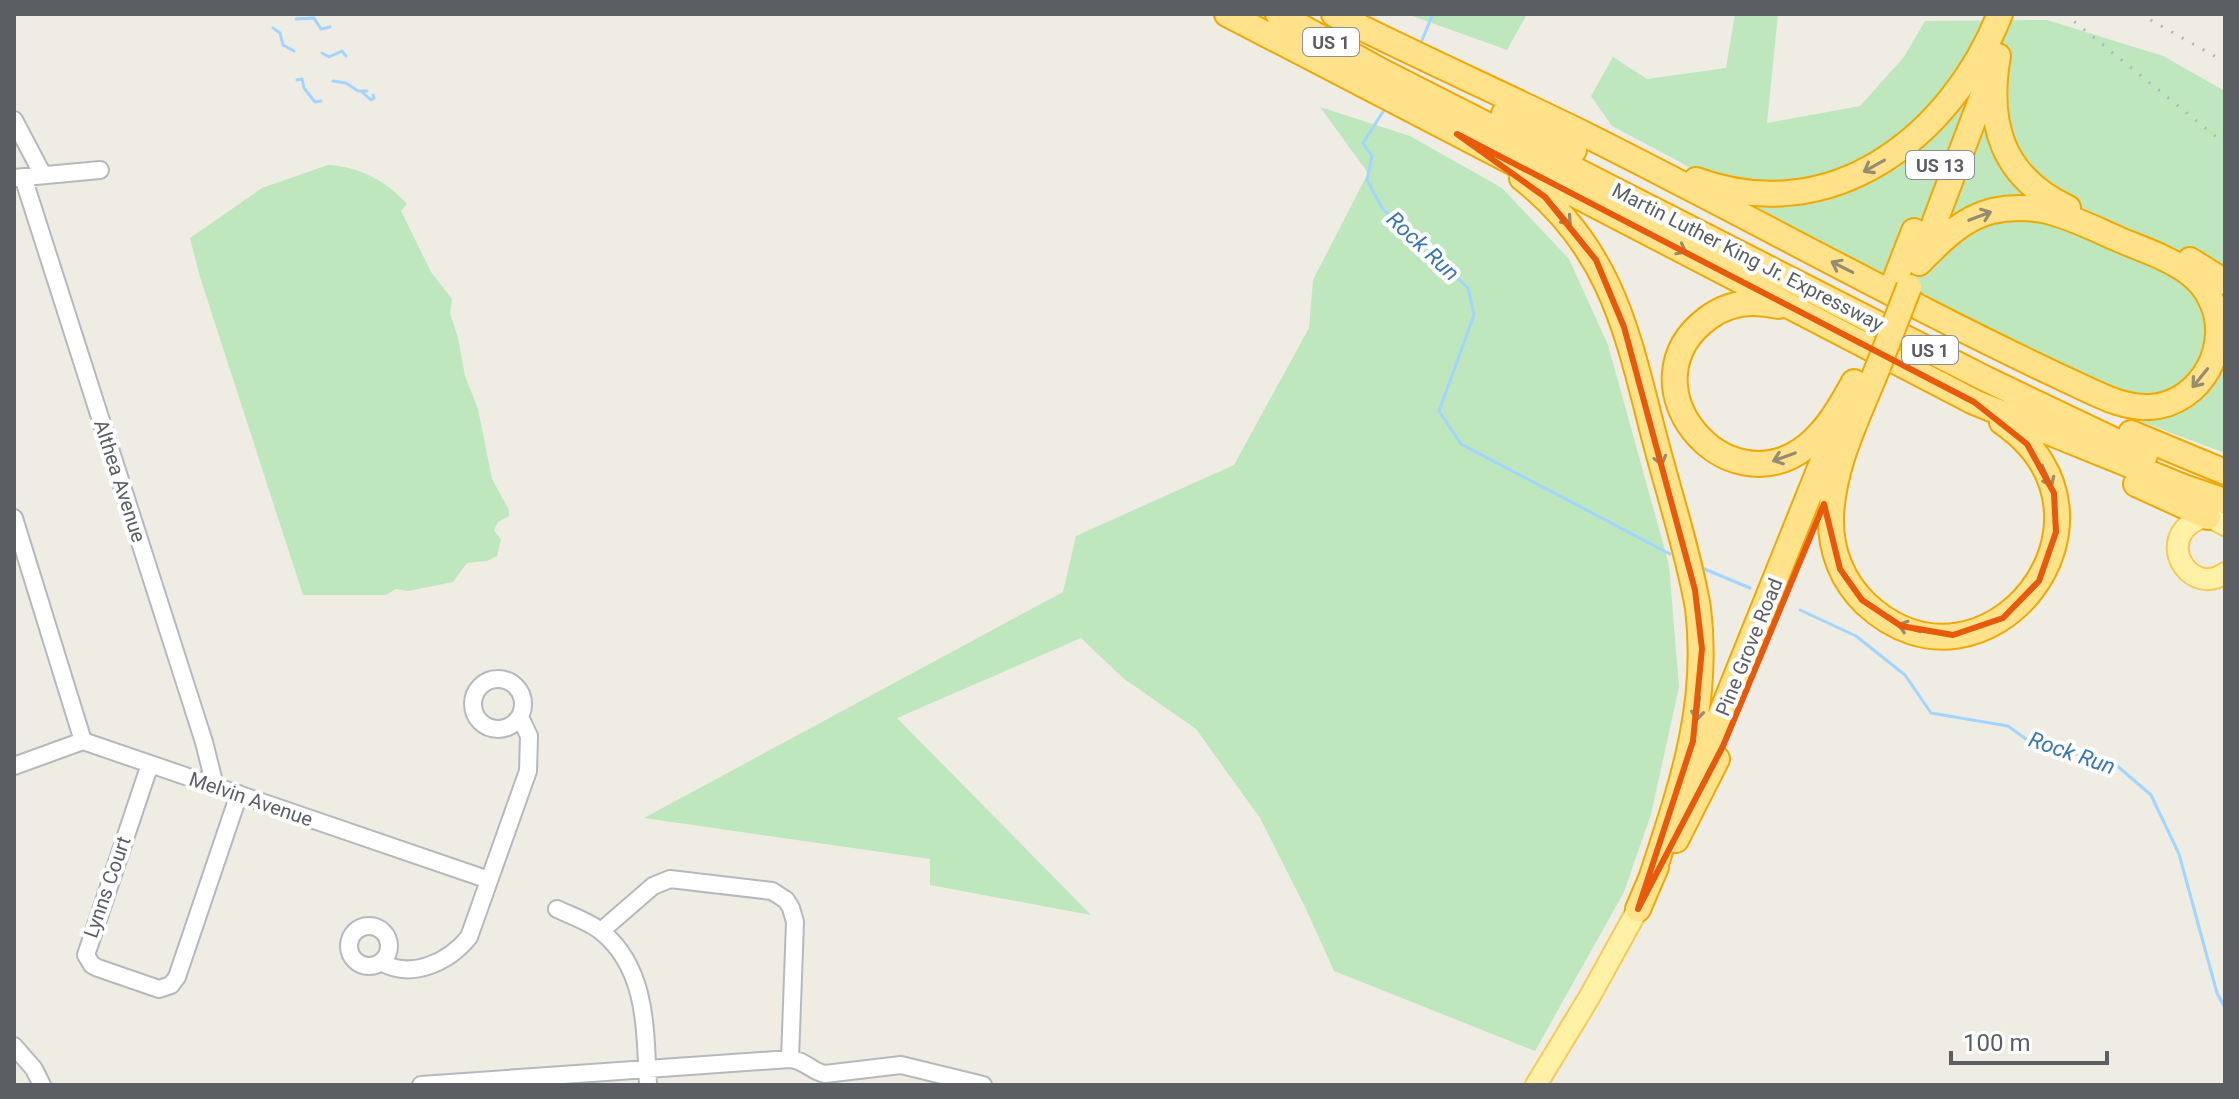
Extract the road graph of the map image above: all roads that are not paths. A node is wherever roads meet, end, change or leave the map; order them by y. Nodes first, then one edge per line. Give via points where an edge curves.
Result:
1 (1227, 14) edge
2 (1247, 14) edge
3 (1278, 14) edge
4 (1313, 14) edge
5 (1334, 14) edge
6 (2000, 14) edge
7 (2015, 14) edge
8 (1992, 53) junction
9 (1385, 69) junction
10 (1423, 88) junction
11 (14, 120) edge
12 (1580, 133) junction
13 (1457, 134) junction
14 (100, 170) dead end
15 (43, 175) junction
16 (19, 177) edge
17 (1919, 263) junction
18 (2225, 282) edge
19 (1902, 284) junction
20 (1803, 313) junction
21 (1865, 370) junction
22 (1974, 402) junction
23 (1838, 469) junction
24 (2225, 472) edge
25 (2225, 488) edge
26 (2219, 514) edge
27 (14, 518) edge
28 (2225, 573) edge
29 (520, 717) dead end
30 (83, 741) junction
31 (150, 764) junction
32 (14, 766) edge
33 (215, 786) junction
34 (239, 794) junction
35 (1651, 879) junction
36 (489, 880) junction
37 (557, 909) dead end
38 (1638, 909) junction
39 (601, 931) junction
40 (381, 962) dead end
41 (14, 1046) edge
42 (790, 1059) junction
43 (648, 1077) edge
44 (827, 1080) edge
45 (519, 1082) edge
46 (961, 1082) edge
47 (42, 1085) edge
48 (421, 1085) edge
49 (983, 1085) edge
50 (1536, 1085) edge

1 - 9 highway
2 - 9 highway
3 - 9 highway, US 1
4 - 9 highway, US 1
5 - 9 highway
6 - 8 highway, US 13
7 - 8 highway, US 13
8 -> 12 highway via 1914,139 1871,168 1822,187 1769,193 1719,187
8 - 17 highway, US 13
8 - 18 highway via 1999,134 2015,167 2032,186
8 - 19 highway, US 13
9 - 10 highway
9 - 10 highway
10 - 12 highway
10 - 13 highway
10 - 24 highway, Martin Luther King Jr. Expressway / US 1 via 2044,392
10 - 25 highway, Martin Luther King Jr. Expressway / US 1 via 2037,405
11 - 15 street
17 -> 12 highway via 1955,229 1978,216 2018,208 2056,213 2171,261 2192,275 2216,311 2219,338 2214,358 2199,382 2176,400 2146,407 2117,402 1953,325
13 -> 20 highway
13 -> 35 highway via 1545,197 1596,260 1627,336 1691,575 1702,649 1698,718
14 - 15 street
15 - 16 street
16 - 33 street, Althea Avenue
17 - 19 highway, US 13
19 - 21 highway, US 13
21 -> 20 highway via 1817,437 1777,461 1734,460 1694,433 1678,405 1675,385 1681,352 1698,326 1741,303
20 - 22 highway
21 - 23 highway, US 13
21 - 35 highway, Pine Grove Road
22 -> 23 highway via 2009,426 2036,455 2056,506 2056,532 2045,571 2024,601 1992,624 1966,633 1926,633 1890,621 1862,600 1840,569 1833,545
22 - 26 highway
23 - 38 highway, Pine Grove Road via 1728,735
26 - 28 main road via 2186,528 2178,555 2194,577 2208,580
27 - 30 street
29 - 36 street via 529,736 528,771
30 - 31 street, Melvin Avenue
30 - 32 street
31 - 33 street, Melvin Avenue
31 - 34 street, Lynns Court via 86,955 98,968 159,989 176,981
33 - 34 street, Melvin Avenue
34 - 36 street, Melvin Avenue
35 - 38 highway, Pine Grove Road
36 - 40 street via 469,937 457,952 427,967 396,968
37 - 39 street
38 - 50 main road, Pine Grove Road
39 - 42 street via 653,886 670,879 778,893 795,922
39 - 43 street via 624,959 639,991
41 - 47 street
42 - 43 street
42 - 44 street
43 - 45 street
44 - 46 street via 901,1065
45 - 48 street
46 - 49 street

